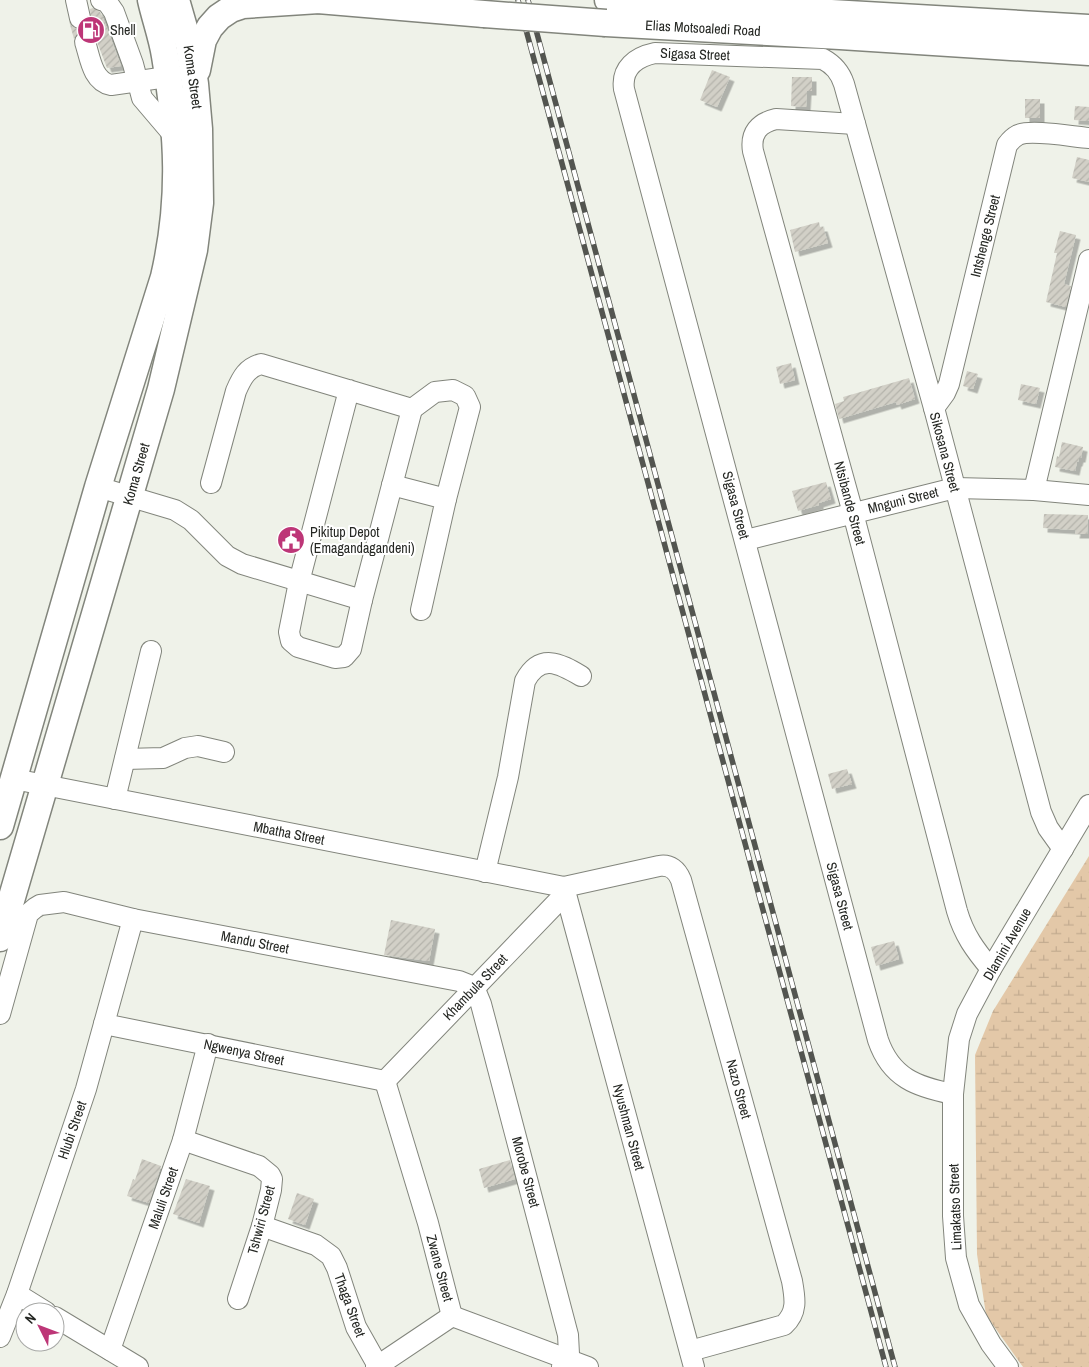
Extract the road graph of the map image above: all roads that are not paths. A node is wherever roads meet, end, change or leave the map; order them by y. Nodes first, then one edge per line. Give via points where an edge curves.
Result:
1 (101, 0) edge
2 (137, 0) edge
3 (151, 0) edge
4 (176, 0) edge
5 (318, 0) edge
6 (607, 11) edge
7 (1089, 28) edge
8 (160, 36) junction
9 (85, 42) dead end
10 (1089, 52) edge
11 (822, 60) joint
12 (167, 77) junction
13 (137, 81) junction
14 (195, 84) junction
15 (855, 124) junction
16 (176, 138) junction
17 (1089, 138) edge
18 (1089, 260) edge
19 (349, 390) junction
20 (934, 408) junction
21 (412, 409) junction
22 (210, 483) dead end
23 (392, 485) junction
24 (98, 487) junction
25 (955, 488) junction
26 (1034, 490) junction
27 (1089, 495) edge
28 (129, 496) junction
29 (446, 499) junction
30 (853, 513) junction
31 (746, 540) junction
32 (299, 582) junction
33 (362, 600) junction
34 (421, 610) dead end
35 (151, 651) dead end
36 (581, 676) dead end
37 (224, 752) dead end
38 (125, 759) junction
39 (14, 779) junction
40 (45, 786) junction
41 (116, 799) junction
42 (1089, 805) edge
43 (0, 826) edge
44 (1063, 849) junction
45 (484, 872) junction
46 (564, 891) junction
47 (132, 919) junction
48 (0, 938) edge
49 (991, 969) junction
50 (474, 987) junction
51 (0, 1014) edge
52 (104, 1024) junction
53 (208, 1044) junction
54 (385, 1081) junction
55 (953, 1094) junction
56 (183, 1140) junction
57 (262, 1226) junction
58 (17, 1294) junction
59 (238, 1299) dead end
60 (30, 1302) edge
61 (452, 1316) junction
62 (65, 1323) edge
63 (0, 1337) edge
64 (110, 1350) junction
65 (692, 1359) edge
66 (565, 1363) edge
67 (377, 1366) edge
68 (138, 1367) edge
69 (588, 1367) edge
70 (1008, 1367) edge

1 - 13 street via 107,2 114,12 134,64
2 - 8 main road
3 - 8 main road, Koma Street
4 - 14 main road, Koma Street via 189,45
5 - 6 main road, Elias Motsoaledi Road, bridge via 484,14
5 - 14 main road, Elias Motsoaledi Road via 243,5 219,17 203,40
6 - 7 main road, Elias Motsoaledi Road
6 - 10 main road, Elias Motsoaledi Road via 840,36
8 - 12 main road, Koma Street
9 - 13 street via 96,76 104,83
11 - 15 street, Sikosana Street via 835,67 842,77
11 - 31 street, Sigasa Street via 655,52 632,63 623,81
12 - 13 street
12 - 16 main road, Koma Street
13 - 16 street via 142,98
14 - 28 main road, Koma Street via 200,203 194,250 161,388
15 - 20 street, Sikosana Street
15 - 30 street, Ntsibande Street via 776,119 758,127 752,144
16 - 24 main road, Koma Street via 176,203 164,277
17 - 20 street, Intshenge Street via 1022,134 1007,145 949,384
18 - 26 street
19 - 21 street
19 - 22 street via 261,364 251,367 236,391
19 - 32 street
20 - 25 street, Sikosana Street
21 - 23 street
21 - 29 street via 435,392 453,390 465,396 470,407
23 - 29 street
23 - 33 street
24 - 28 street
24 - 39 main road, Koma Street
25 - 26 street, Mnguni Street
25 - 30 street, Mnguni Street
25 - 44 street, Sikosana Street via 1041,812
26 - 27 street, Mnguni Street
28 - 32 street via 175,510 191,520 227,556 242,564
28 - 40 main road, Koma Street
29 - 34 street
30 - 31 street, Mnguni Street
30 - 49 street, Ntsibande Street via 962,929
31 - 55 street, Sigasa Street via 883,1054 897,1072 914,1083
32 - 33 street
32 - 33 street via 289,632 291,641 298,647 335,658 344,657 352,649
35 - 38 street
36 - 45 street via 560,665 543,663 531,670 525,681 508,777
37 - 38 street via 198,746 163,758
38 - 41 street
39 - 40 street, Mbatha Street
39 - 43 main road, Koma Street
40 - 41 street, Mbatha Street
40 - 48 main road, Koma Street
41 - 45 street, Mbatha Street
42 - 44 street, Dlamini Avenue
44 - 49 street, Dlamini Avenue
45 - 46 street, Mbatha Street
46 - 50 street, Khambula Street
46 - 65 street, Nyushman Street
46 - 65 street, Nazo Street via 663,865 671,867 679,875 792,1281 794,1311 784,1325
47 - 50 street, Mandu Street
47 - 51 street, Mandu Street via 64,902 35,908 26,919
47 - 52 street, Hlubi Street
49 - 55 street, Dlamini Avenue via 967,1014 958,1039
50 - 54 street, Khambula Street
50 - 66 street, Morobe Street via 566,1328 569,1346
52 - 53 street, Ngwenya Street
52 - 58 street, Hlubi Street via 86,1089
53 - 54 street, Ngwenya Street
53 - 56 street, Maluli Street
54 - 61 street, Zwane Street
55 - 70 street, Limakatso Street via 956,1258 969,1305
56 - 57 street, Tshwiri Street via 255,1164 270,1175 272,1190
56 - 64 street, Maluli Street
57 - 59 street, Tshwiri Street
57 - 67 street, Thaga Street via 316,1245 331,1256 356,1327
58 - 60 street
58 - 63 street, Hlubi Street
61 - 66 street, Zwane Street
61 - 67 street
62 - 64 street
64 - 68 street
66 - 69 street, Zwane Street

